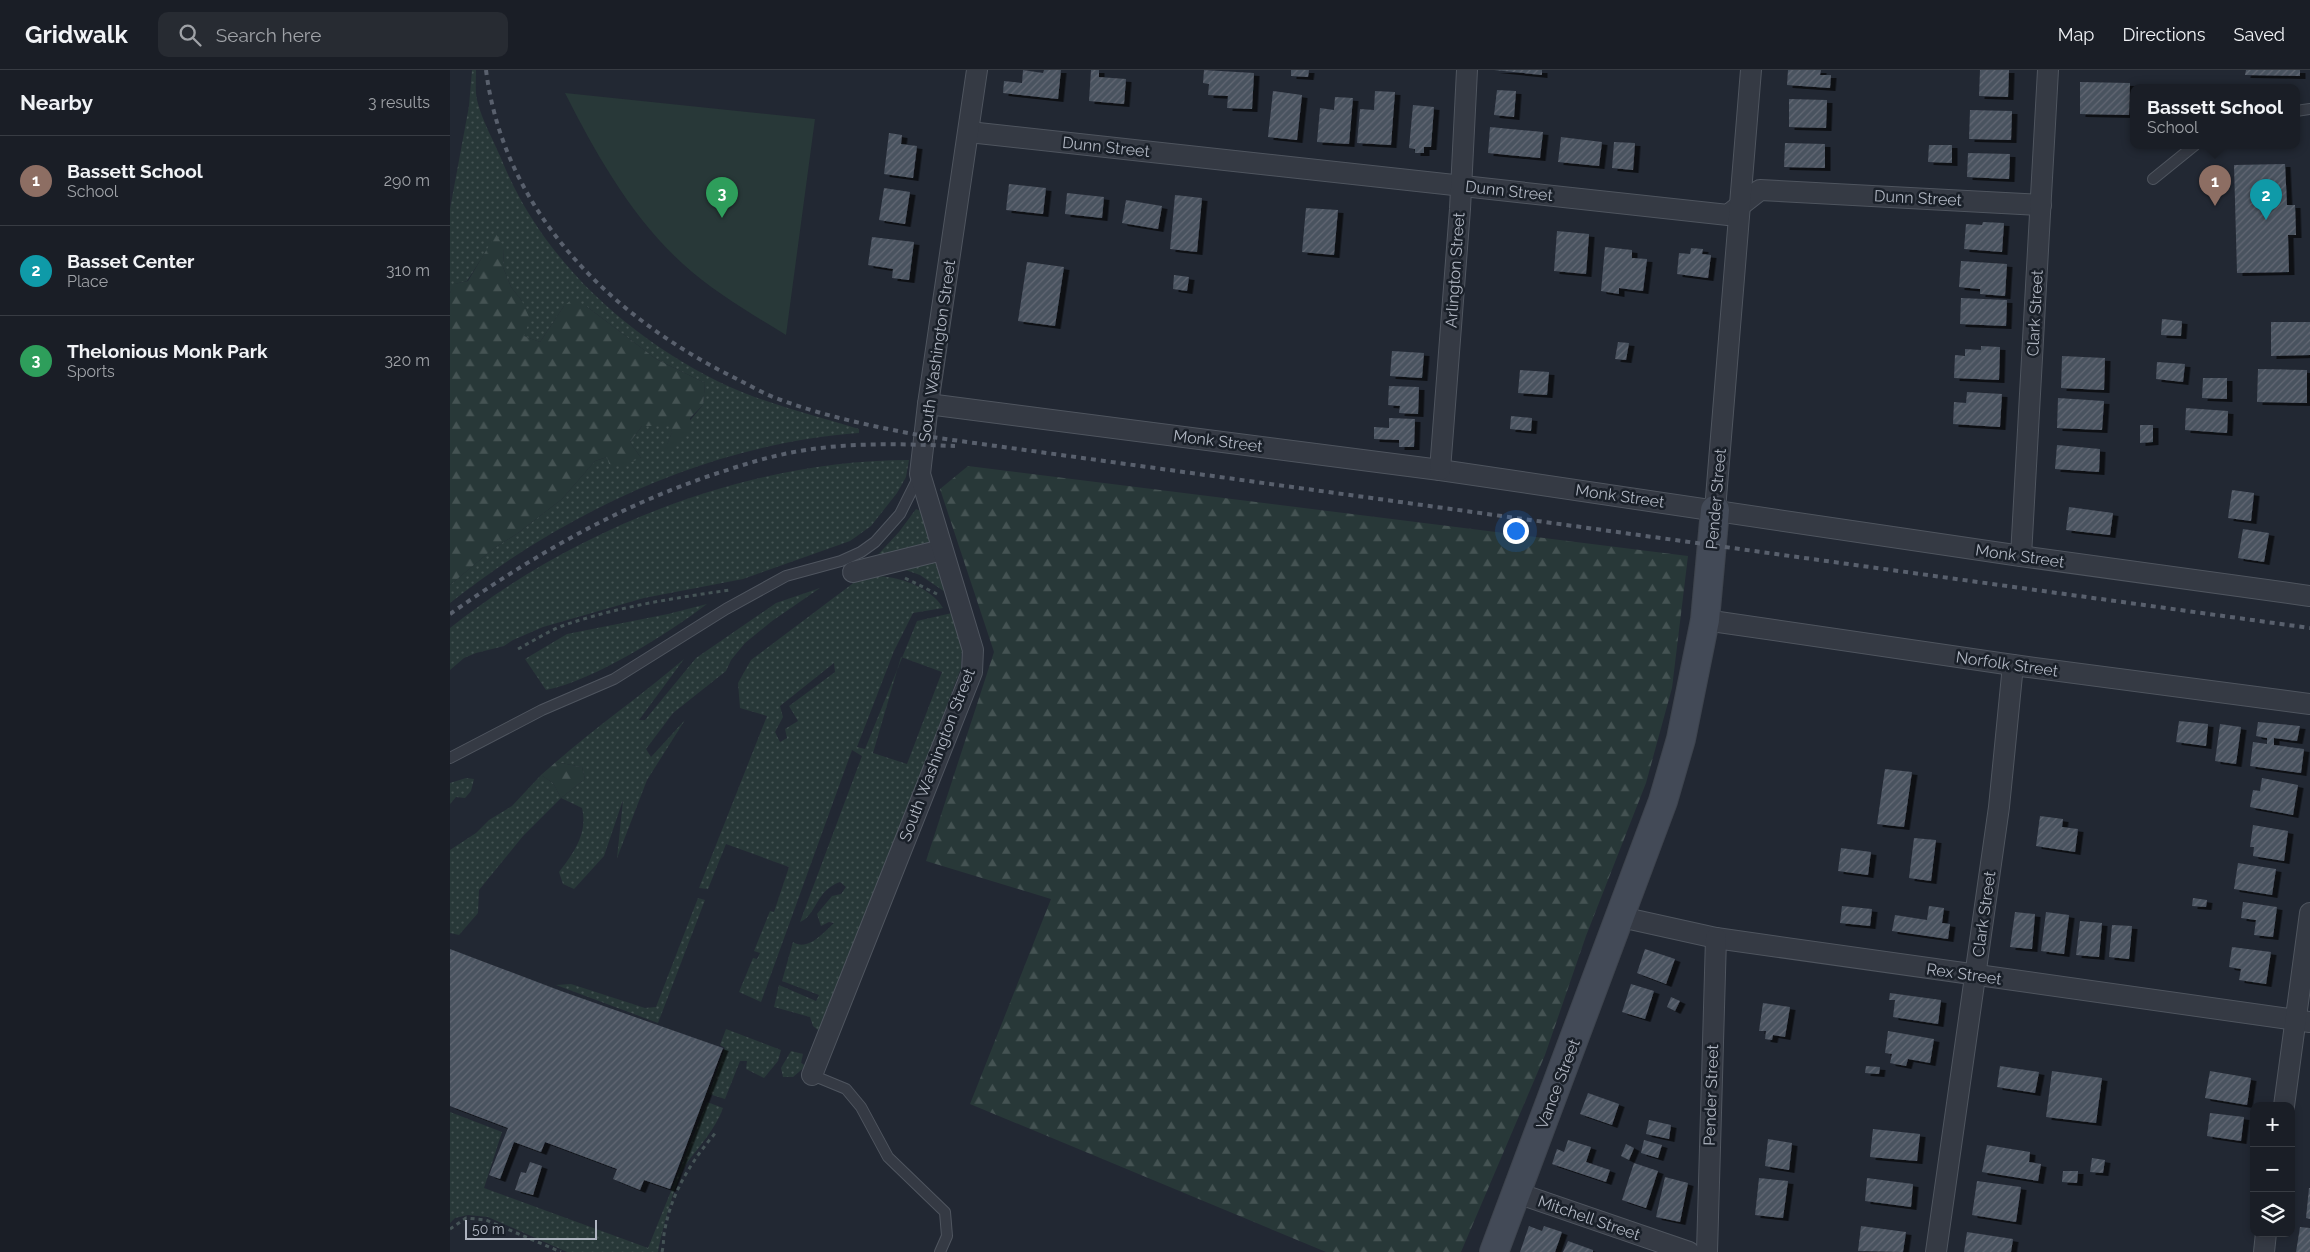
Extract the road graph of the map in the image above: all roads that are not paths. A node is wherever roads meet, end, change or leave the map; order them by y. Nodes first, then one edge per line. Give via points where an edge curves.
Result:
1 (977, 70) edge
2 (1467, 70) edge
3 (1752, 70) edge
4 (2048, 70) edge
5 (968, 132) junction
6 (2190, 149) edge
7 (2153, 179) dead end
8 (1459, 186) junction
9 (1741, 205) junction
10 (2041, 205) junction
11 (928, 404) junction
12 (1440, 470) junction
13 (920, 474) junction
14 (1715, 510) junction
15 (942, 550) junction
16 (2021, 556) junction
17 (853, 572) dead end
18 (2310, 596) edge
19 (1705, 620) junction
20 (2013, 665) junction
21 (2310, 704) edge
22 (450, 758) edge
23 (2310, 913) edge
24 (1620, 917) junction
25 (1716, 938) junction
26 (1976, 976) junction
27 (2303, 1021) edge
28 (812, 1075) joint
29 (2285, 1102) edge
30 (1517, 1193) junction
31 (2266, 1237) edge
32 (940, 1252) edge
33 (1494, 1252) edge
34 (1689, 1252) edge
35 (1707, 1252) edge
36 (1936, 1252) edge
37 (2264, 1252) edge

1 - 5 street, South Washington Street
2 - 8 street, Arlington Street
3 - 9 street, Pender Street
4 - 10 street, Clark Street
5 - 8 street, Dunn Street
5 - 11 street, South Washington Street
6 - 7 lane
8 - 9 street, Dunn Street via 1728,216
8 - 12 street, Arlington Street via 1460,209
9 - 10 street, Dunn Street via 1760,190
9 - 14 street, Pender Street
10 - 16 street, Clark Street
11 - 12 street, Monk Street
11 - 13 street, South Washington Street
12 - 14 street, Monk Street
13 - 15 street, South Washington Street
13 - 22 lane via 900,514 875,542 840,561 786,576 726,609 614,679 542,710
14 - 16 street, Monk Street
14 - 19 street, Pender Street
15 - 17 street
15 - 28 street, South Washington Street via 972,650 972,672
16 - 18 street, Monk Street
19 - 20 street, Norfolk Street
19 - 24 street, Pender Street via 1681,739 1663,801
20 - 21 street, Norfolk Street
20 - 26 street, Clark Street via 2000,798
23 - 27 street
24 - 25 street, Rex Street
24 - 30 street, Vance Street
25 - 26 street, Rex Street
25 - 35 street, Pender Street
26 - 27 street, Rex Street
26 - 36 street, Clark Street
27 - 29 street
28 - 32 lane via 846,1089 862,1107 888,1157 944,1212 946,1236
30 - 33 street, Vance Street
30 - 34 street, Mitchell Street
31 - 37 street

